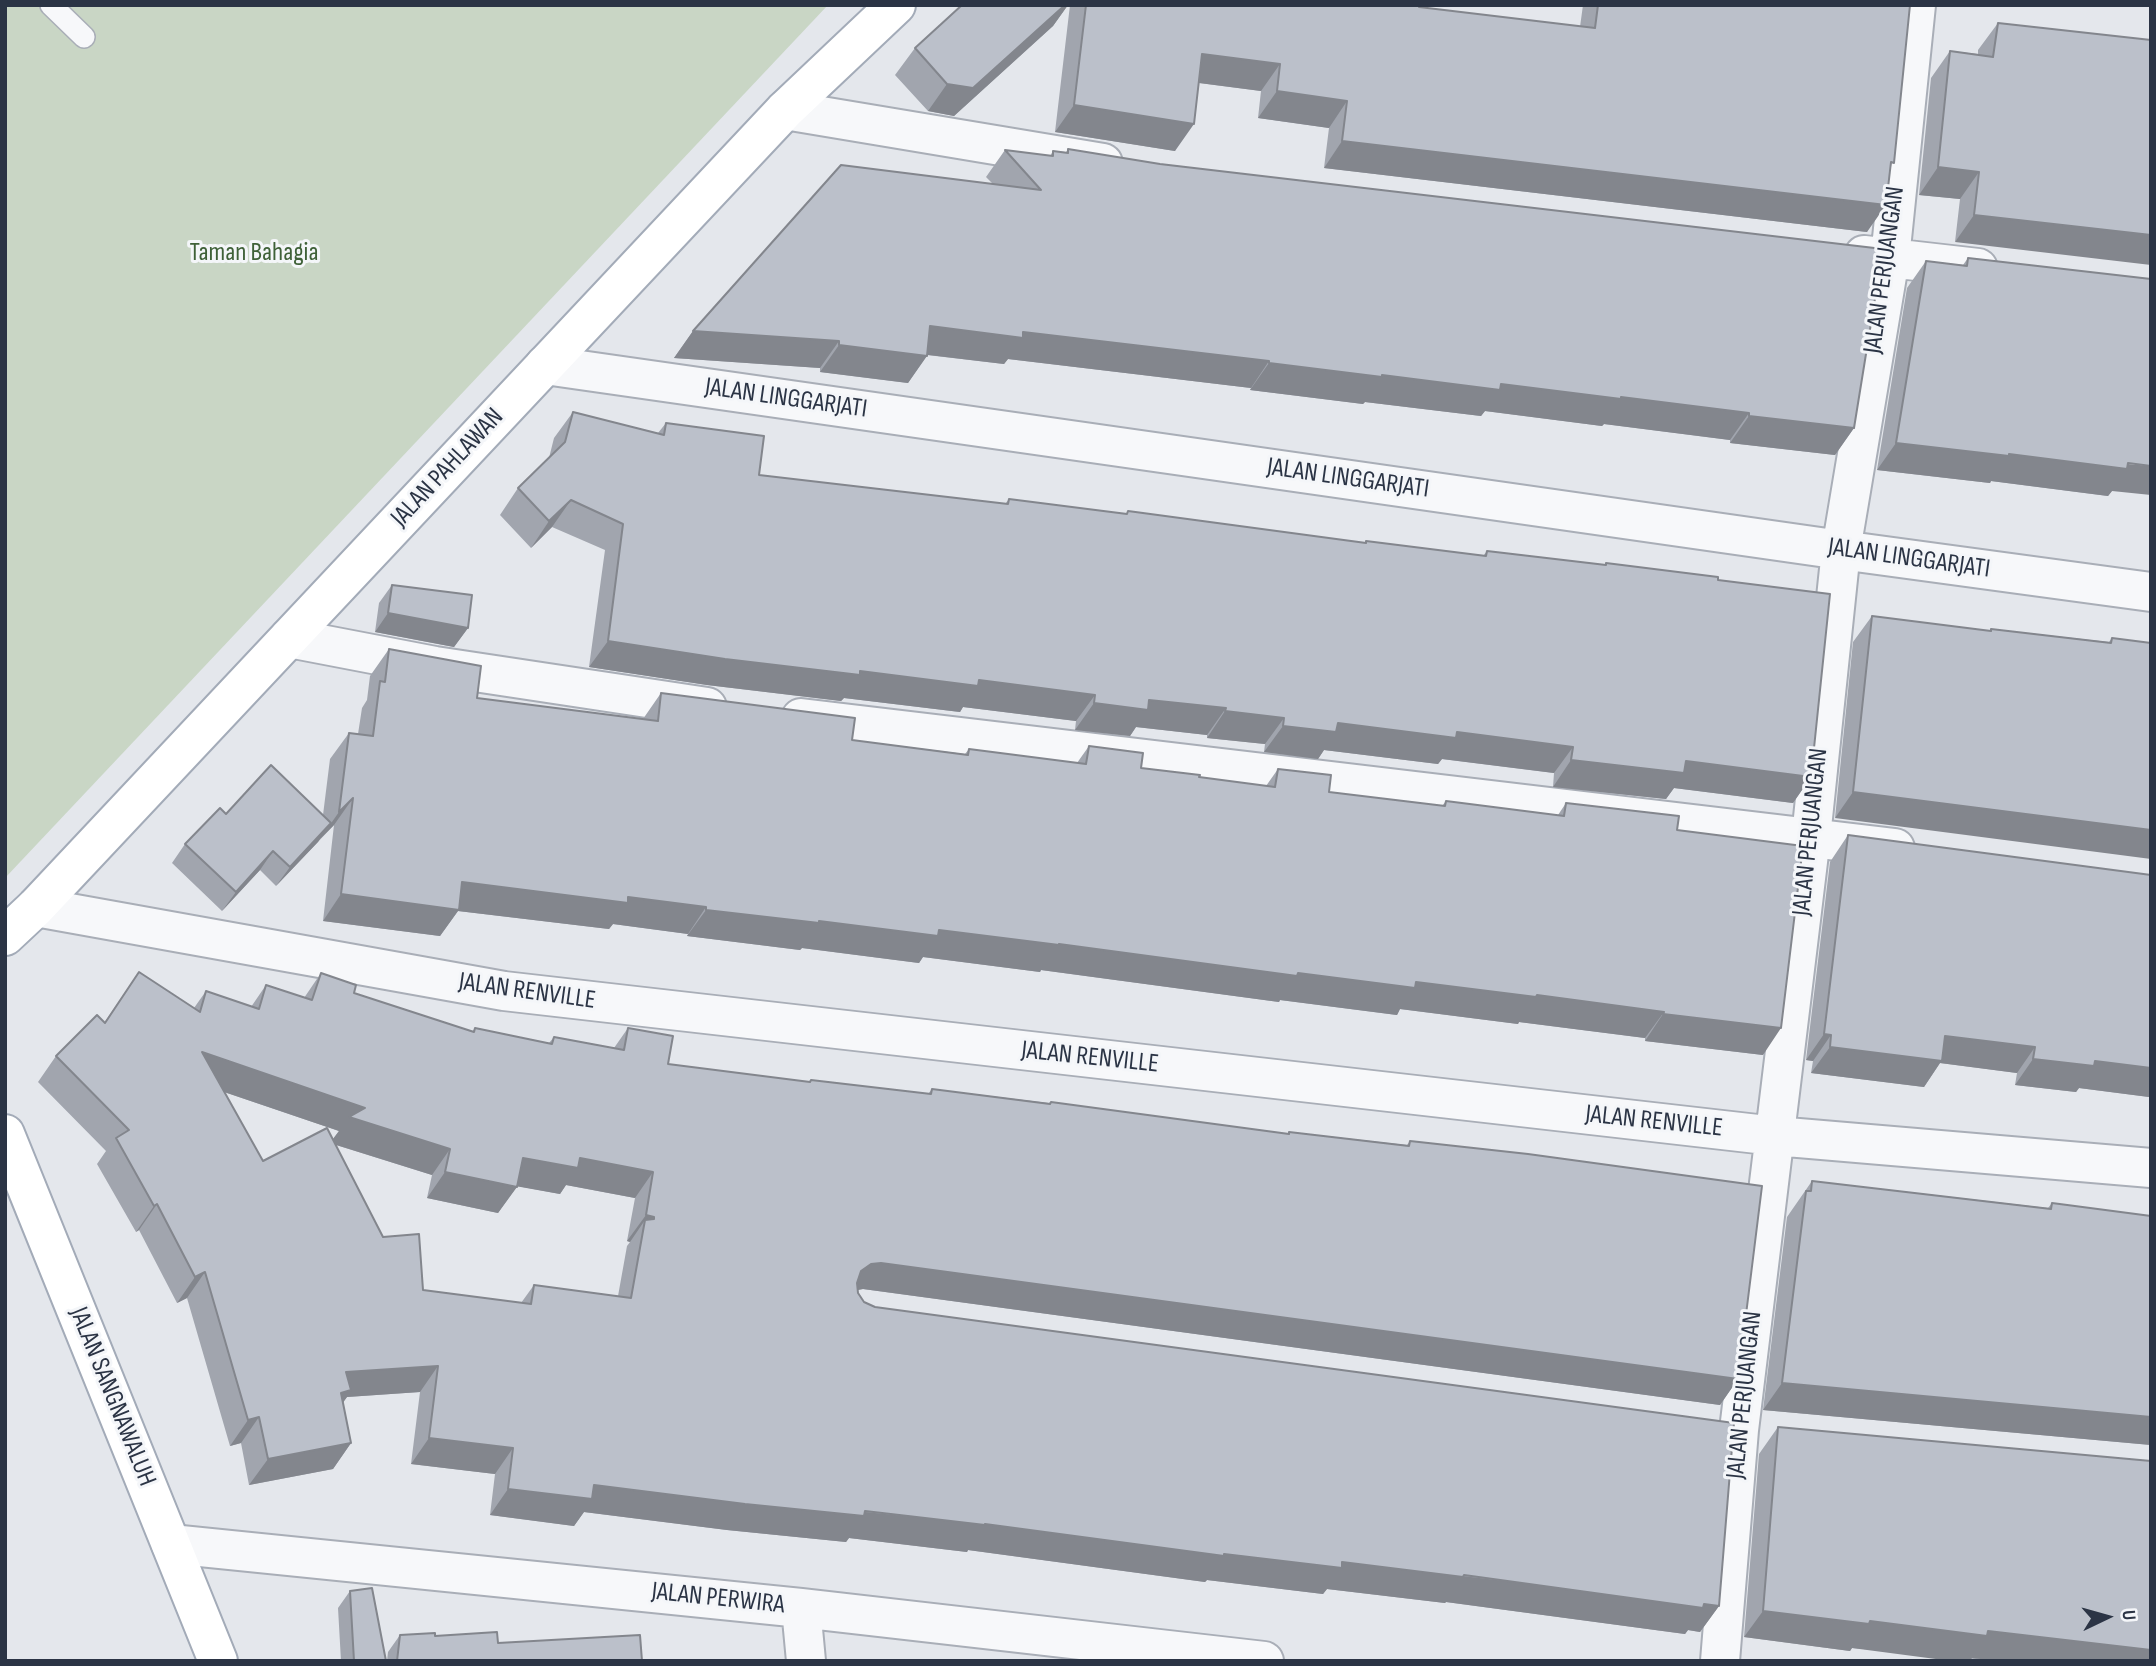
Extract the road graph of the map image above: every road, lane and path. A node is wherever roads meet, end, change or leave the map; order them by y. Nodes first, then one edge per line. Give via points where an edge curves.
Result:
1 (51, 5) edge
2 (896, 5) edge
3 (1916, 5) edge
4 (83, 37) dead end
5 (785, 110) junction
6 (1131, 167) edge
7 (1834, 251) edge
8 (1889, 258) junction
9 (2013, 272) edge
10 (545, 365) junction
11 (1841, 550) junction
12 (2151, 592) edge
13 (289, 638) junction
14 (1811, 837) junction
15 (1933, 853) edge
16 (36, 907) junction
17 (5, 936) edge
18 (5, 1134) edge
19 (1774, 1136) junction
20 (2151, 1168) edge
21 (171, 1544) junction
22 (801, 1608) junction
23 (218, 1661) edge
24 (806, 1661) edge
25 (1264, 1661) edge
26 (1720, 1661) edge

1 - 4 lane
2 - 5 main road, JALAN PAHLAWAN
3 - 8 street, JALAN PERJUANGAN
5 - 6 street
5 - 10 main road, JALAN PAHLAWAN
7 - 8 street
8 - 9 street
8 - 11 street, JALAN PERJUANGAN
10 - 11 street, JALAN LINGGARJATI
10 - 13 main road, JALAN PAHLAWAN
11 - 12 street, JALAN LINGGARJATI
11 - 14 street, JALAN PERJUANGAN
13 - 14 street via 435,666 759,713
13 - 16 main road, JALAN PAHLAWAN
14 - 15 street
14 - 19 street, JALAN PERJUANGAN
16 - 17 main road, JALAN PAHLAWAN
16 - 19 street, JALAN RENVILLE via 503,991
18 - 21 main road, JALAN SANGNAWALUH
19 - 20 street, JALAN RENVILLE
19 - 26 street, JALAN PERJUANGAN via 1740,1429
21 - 22 street, JALAN PERWIRA
21 - 23 main road, JALAN SANGNAWALUH
22 - 24 street
22 - 25 street, JALAN PERWIRA

